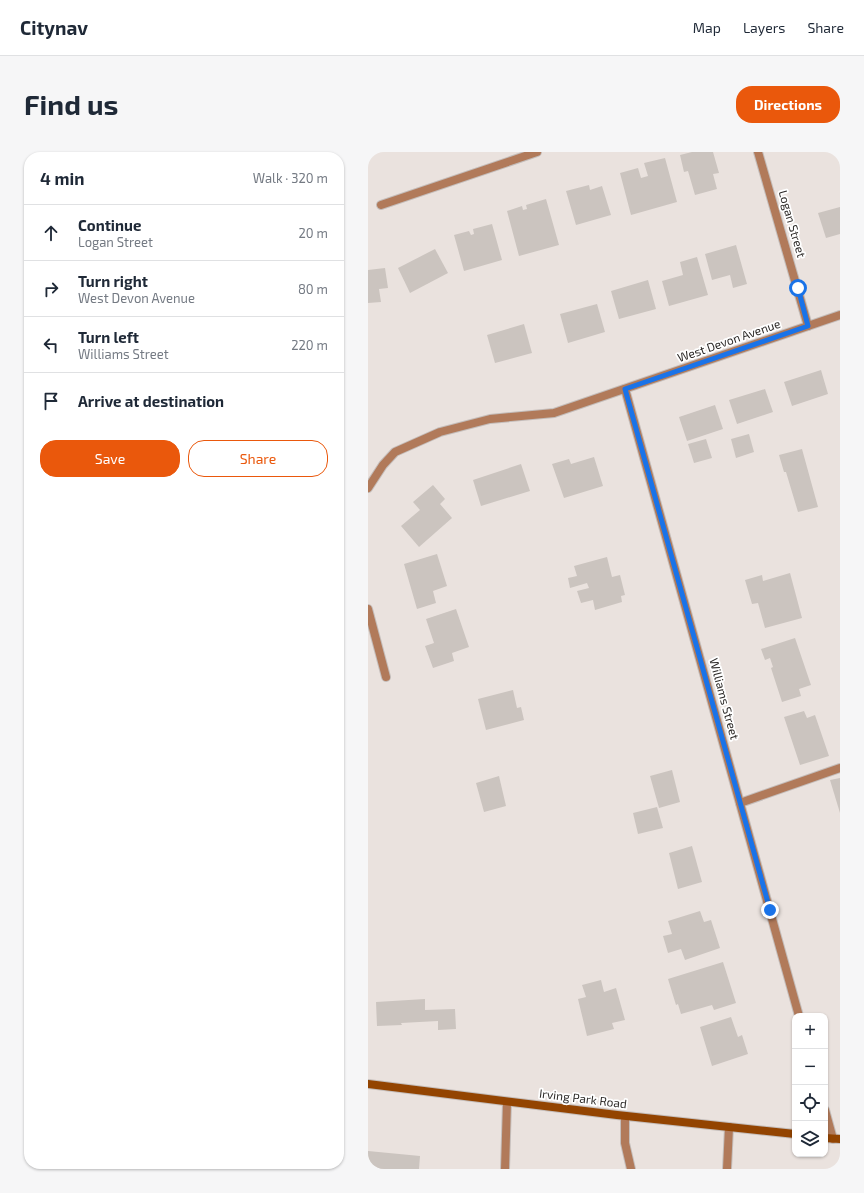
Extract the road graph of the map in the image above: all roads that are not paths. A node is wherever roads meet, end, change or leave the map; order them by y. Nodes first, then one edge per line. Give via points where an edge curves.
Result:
1 (537, 152) edge
2 (758, 152) edge
3 (381, 205) dead end
4 (840, 315) edge
5 (808, 326) junction
6 (625, 389) junction
7 (368, 488) edge
8 (368, 609) edge
9 (386, 678) dead end
10 (840, 768) edge
11 (740, 803) junction
12 (798, 1013) edge
13 (368, 1084) edge
14 (507, 1102) junction
15 (625, 1116) junction
16 (828, 1120) edge
17 (729, 1127) junction
18 (792, 1134) edge
19 (833, 1138) edge
20 (505, 1169) edge
21 (631, 1169) edge
22 (726, 1169) edge

1 - 3 street
2 - 5 street, Logan Street
4 - 5 street, West Devon Avenue
5 - 6 street, West Devon Avenue
6 - 7 street, West Devon Avenue via 554,413 490,419 440,432 395,452 383,464
6 - 11 street, Williams Street
8 - 9 street
10 - 11 street
11 - 12 street, Williams Street
13 - 14 main road, Irving Park Road
14 - 15 main road, Irving Park Road
14 - 20 street
15 - 17 main road, Irving Park Road
15 - 21 street via 625,1143
16 - 19 street
17 - 18 main road, Irving Park Road
17 - 22 street

